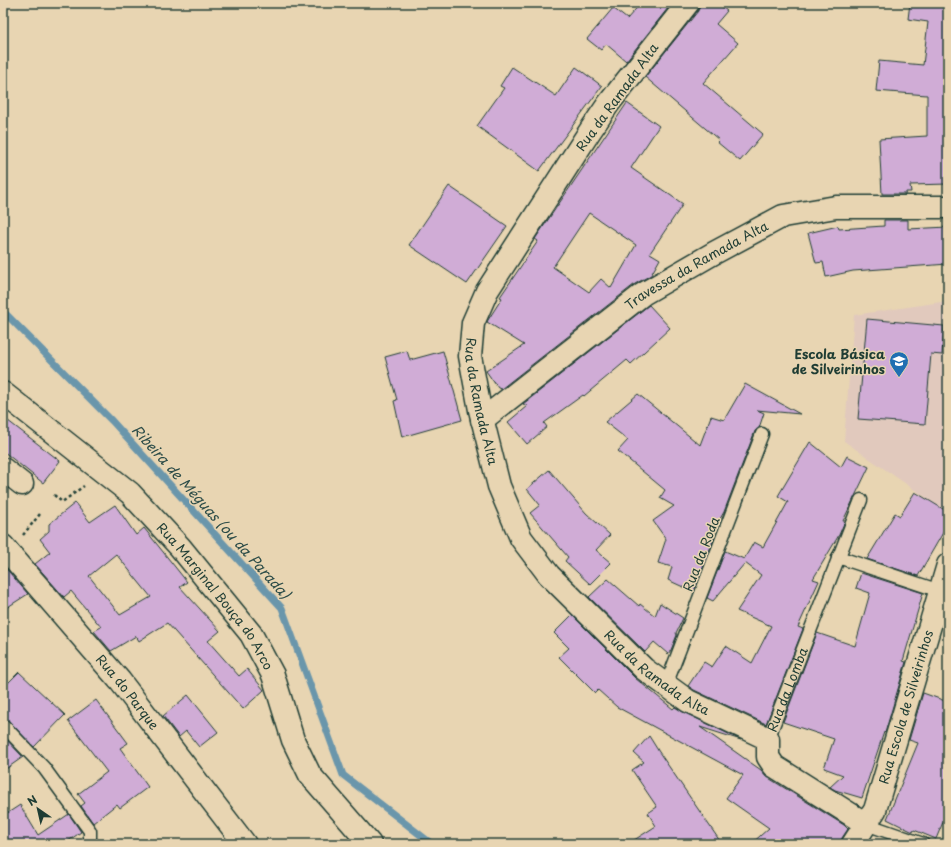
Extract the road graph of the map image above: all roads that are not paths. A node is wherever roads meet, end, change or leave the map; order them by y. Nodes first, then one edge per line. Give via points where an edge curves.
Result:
1 (688, 3) edge
2 (948, 207) edge
3 (3, 393) edge
4 (482, 420) junction
5 (762, 434) dead end
6 (3, 469) edge
7 (22, 484) dead end
8 (861, 500) dead end
9 (3, 546) edge
10 (838, 557) junction
11 (948, 565) edge
12 (940, 591) junction
13 (666, 685) junction
14 (3, 725) edge
15 (768, 739) junction
16 (866, 824) junction
17 (90, 844) edge
18 (245, 844) edge
19 (370, 844) edge
20 (853, 844) edge
21 (923, 844) edge

1 - 4 street, Rua da Ramada Alta via 609,103 488,291 473,323 470,356
2 - 4 street, Travessa da Ramada Alta via 836,208 783,216 643,294
3 - 19 street, Rua Marginal Bouça do Arco via 130,493 180,547 251,634 273,675 294,740 310,775
4 - 13 street, Rua da Ramada Alta via 499,486 521,538 550,575 595,621 644,669
5 - 13 lane, Rua da Roda
6 - 7 street
8 - 10 lane, Rua da Lomba
9 - 18 street, Rua do Parque via 120,681
10 - 12 lane
10 - 15 lane, Rua da Lomba
11 - 12 street, Rua Escola de Silveirinhos
12 - 16 street, Rua Escola de Silveirinhos via 875,810
13 - 15 street, Rua da Ramada Alta via 688,701
14 - 17 lane via 44,768 90,831
15 - 16 street, Rua da Lomba via 768,757 774,766
16 - 20 street, Rua Escola de Silveirinhos
16 - 21 lane

